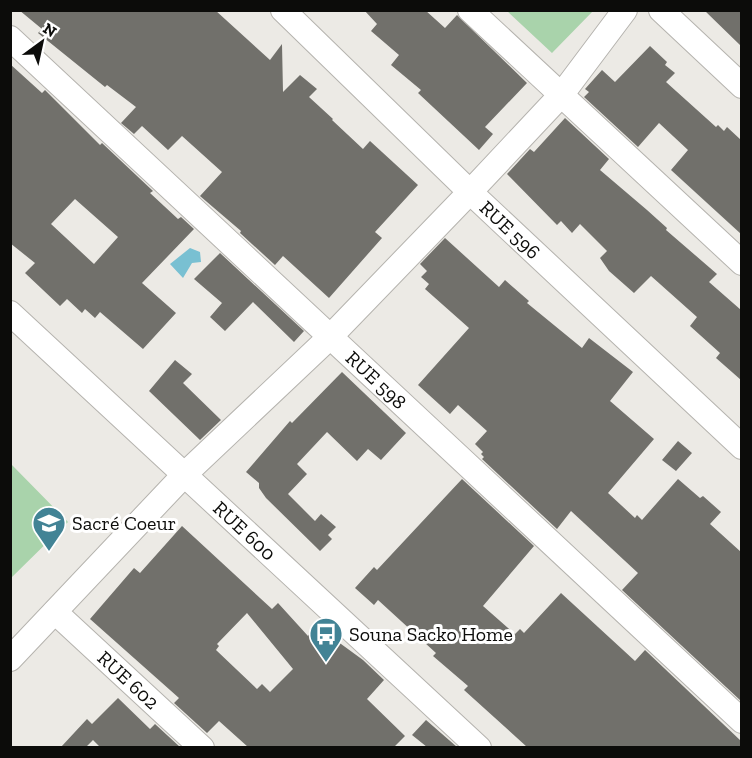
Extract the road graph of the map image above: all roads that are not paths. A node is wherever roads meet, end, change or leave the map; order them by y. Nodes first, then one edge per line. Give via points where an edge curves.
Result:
1 (283, 10) edge
2 (470, 10) edge
3 (625, 10) edge
4 (661, 10) edge
5 (10, 38) edge
6 (741, 86) edge
7 (562, 94) junction
8 (470, 192) junction
9 (741, 263) edge
10 (10, 313) edge
11 (330, 338) junction
12 (741, 447) edge
13 (185, 474) junction
14 (55, 612) junction
15 (10, 659) edge
16 (741, 721) edge
17 (202, 747) edge
18 (479, 747) edge

1 - 8 street, RUE 596
2 - 7 street
3 - 7 street
4 - 6 street
5 - 11 street, RUE 598
7 - 8 street
7 - 9 street
8 - 11 street
8 - 12 street, RUE 596
10 - 13 street, RUE 600
11 - 13 street
11 - 16 street, RUE 598
13 - 14 street
13 - 18 street, RUE 600
14 - 15 street
14 - 17 street, RUE 602

